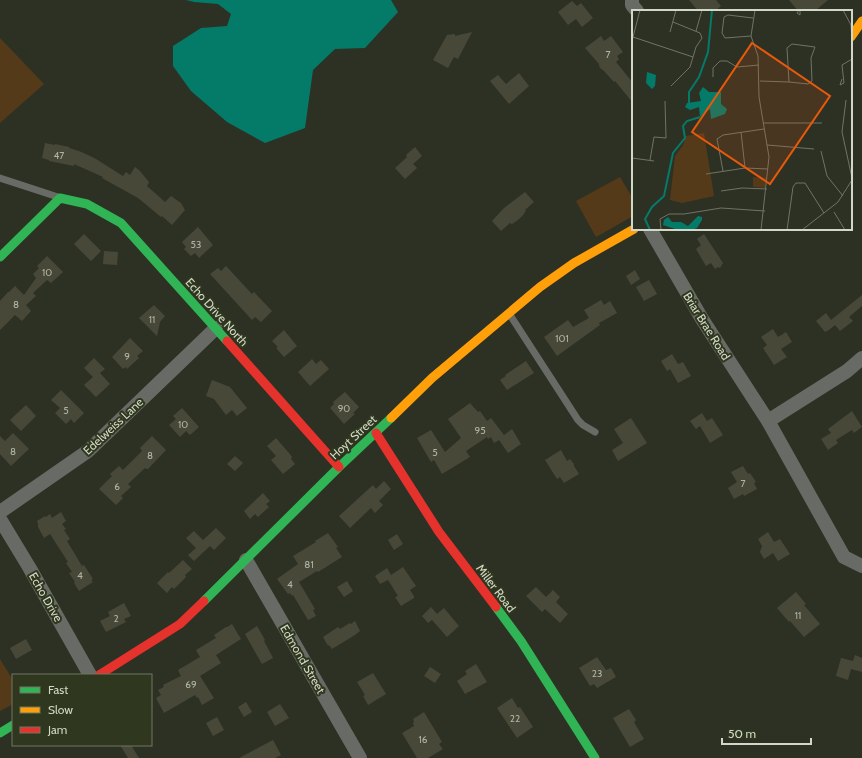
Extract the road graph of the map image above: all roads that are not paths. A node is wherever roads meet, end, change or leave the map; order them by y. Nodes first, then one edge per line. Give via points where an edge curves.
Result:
1 (632, 0) edge
2 (636, 10) edge
3 (862, 21) edge
4 (852, 36) edge
5 (0, 178) edge
6 (60, 198) junction
7 (632, 230) edge
8 (651, 230) edge
9 (0, 257) edge
10 (509, 313) junction
11 (216, 328) junction
12 (862, 358) edge
13 (768, 421) junction
14 (595, 432) dead end
15 (376, 433) junction
16 (339, 467) junction
17 (0, 512) edge
18 (0, 519) edge
19 (246, 560) junction
20 (862, 566) edge
21 (89, 674) edge
22 (101, 674) edge
23 (12, 726) edge
24 (0, 732) edge
25 (360, 758) edge
26 (595, 758) edge

1 - 2 street
3 - 4 street
5 - 6 lane
6 - 9 street
6 - 11 street, Echo Drive North via 87,204 121,223
7 - 10 street, Hoyt Street via 574,263
8 - 13 street, Briar Brae Road via 702,319
10 - 14 lane via 578,420
10 - 15 street, Hoyt Street via 432,378
11 - 16 street, Echo Drive North
11 - 17 street, Edelweiss Lane via 88,451
12 - 13 street via 847,371
13 - 20 street, Briar Brae Road via 844,557
15 - 16 street, Hoyt Street
15 - 26 street, Miller Road via 438,532 521,641
16 - 19 street, Hoyt Street
18 - 21 street, Echo Drive
19 - 22 street, Hoyt Street via 180,624
19 - 25 street, Edmond Street
23 - 24 street

